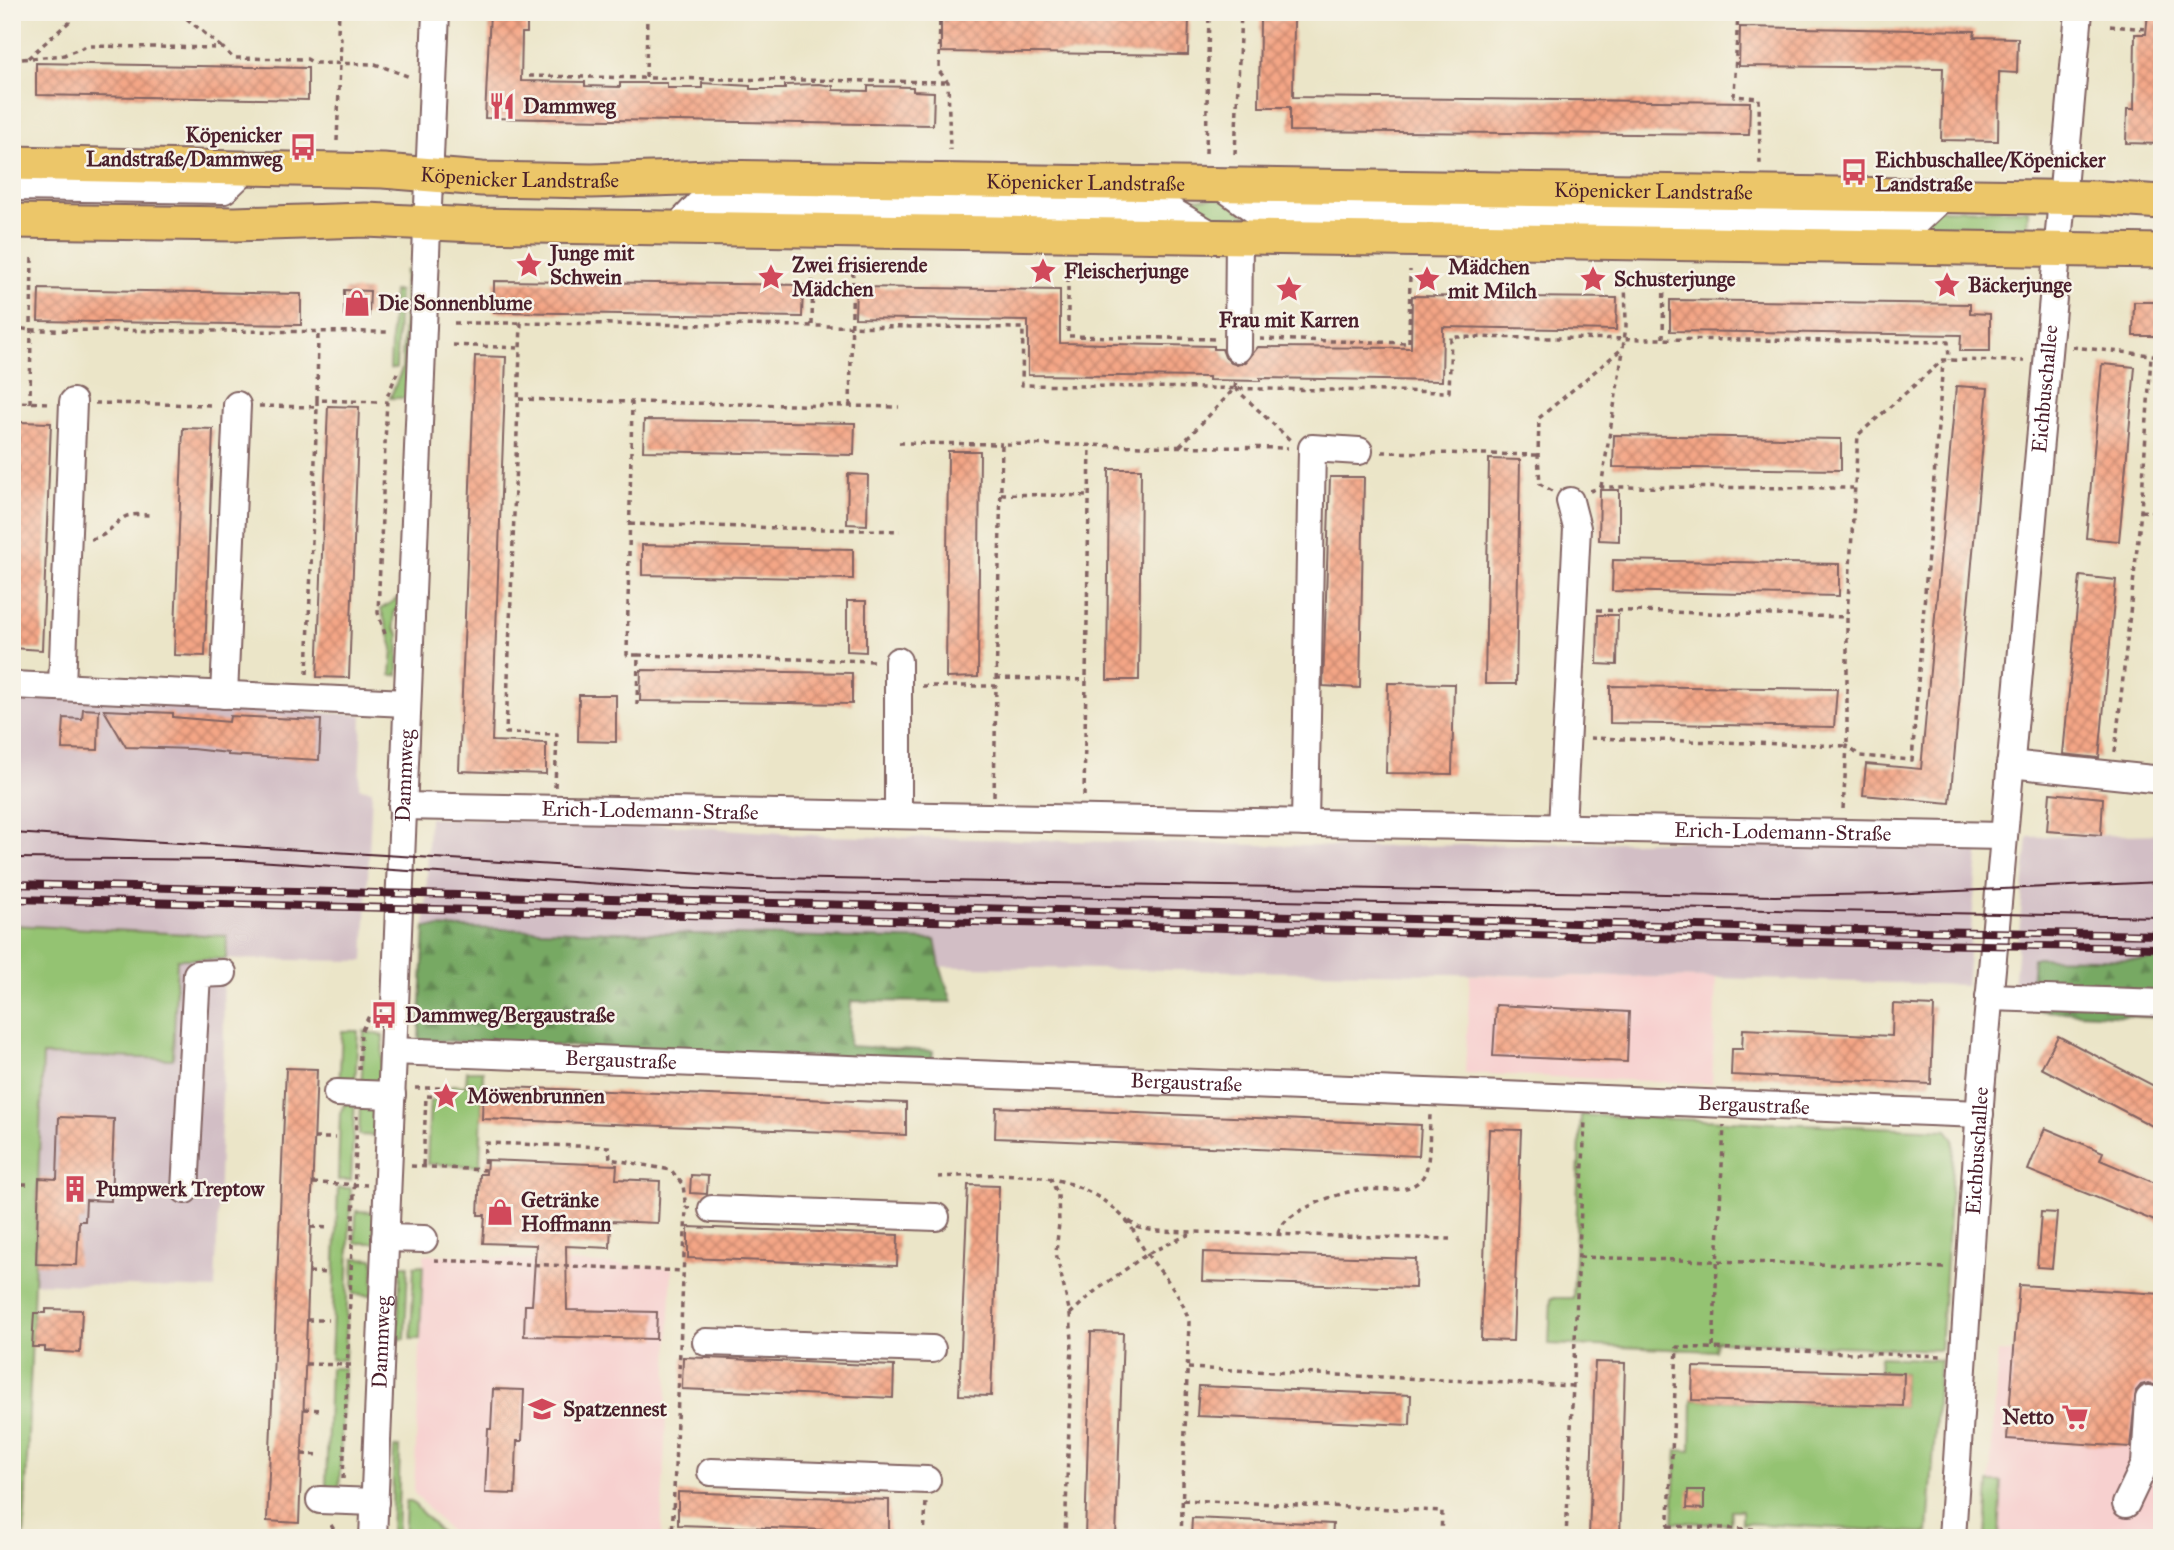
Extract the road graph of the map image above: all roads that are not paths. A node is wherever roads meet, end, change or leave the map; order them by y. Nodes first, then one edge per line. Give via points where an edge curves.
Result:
1 (436, 12) edge
2 (2079, 12) edge
3 (12, 163) edge
4 (247, 168) junction
5 (429, 175) junction
6 (12, 187) edge
7 (2062, 198) junction
8 (2162, 202) edge
9 (12, 220) edge
10 (427, 223) junction
11 (1227, 236) junction
12 (2058, 249) junction
13 (2162, 251) edge
14 (1238, 349) dead end
15 (73, 402) road end
16 (237, 405) dead end
17 (1359, 451) road end
18 (1570, 501) road end
19 (899, 674) road end
20 (12, 685) edge
21 (62, 687) junction
22 (225, 695) junction
23 (407, 703) junction
24 (2010, 764) junction
25 (2162, 780) edge
26 (402, 806) junction
27 (898, 815) junction
28 (1305, 822) junction
29 (1562, 827) junction
30 (2004, 836) junction
31 (223, 973) dead end
32 (1989, 997) junction
33 (2162, 1003) edge
34 (393, 1051) junction
35 (403, 1091) junction
36 (348, 1093) road end
37 (1980, 1114) junction
38 (185, 1190) dead end
39 (699, 1208) road end
40 (936, 1217) dead end
41 (385, 1238) junction
42 (426, 1249) road end
43 (706, 1342) dead end
44 (932, 1349) dead end
45 (2149, 1399) dead end
46 (711, 1472) dead end
47 (928, 1480) road end
48 (332, 1501) road end
49 (375, 1502) junction
50 (2126, 1504) dead end
51 (373, 1538) edge
52 (1952, 1538) edge

1 - 5 street, Dammweg
2 - 7 street, Eichbuschallee
3 - 4 main road, Köpenicker Landstraße
4 - 5 main road, Köpenicker Landstraße
4 - 6 street via 225,190
5 - 7 main road, Köpenicker Landstraße via 592,181 712,177
5 - 10 street, Dammweg
7 - 8 main road, Köpenicker Landstraße
7 - 12 street, Eichbuschallee
9 - 10 main road
10 - 11 main road
10 - 23 street, Dammweg
11 - 12 main road
11 - 14 street
12 - 13 main road
12 - 24 street, Eichbuschallee
15 - 21 street
16 - 22 street
17 - 28 street via 1312,448
18 - 29 street via 1577,528
19 - 27 street
20 - 21 street
21 - 22 street
22 - 23 street
23 - 26 street, Dammweg
24 - 25 street
24 - 30 street, Eichbuschallee
26 - 27 street, Erich-Lodemann-Straße
26 - 34 street, Dammweg
27 - 28 street, Erich-Lodemann-Straße
28 - 29 street, Erich-Lodemann-Straße
29 - 30 street, Erich-Lodemann-Straße
30 - 32 street, Eichbuschallee
31 - 38 street via 197,974
32 - 33 street
32 - 37 street, Eichbuschallee
34 - 35 street, Dammweg
34 - 37 street, Bergaustraße
35 - 36 street
35 - 41 street, Dammweg
37 - 52 street, Eichbuschallee
39 - 40 street
41 - 42 street
41 - 49 street, Dammweg
43 - 44 street
45 - 50 street via 2145,1464
46 - 47 street
48 - 49 street
49 - 51 street, Dammweg

